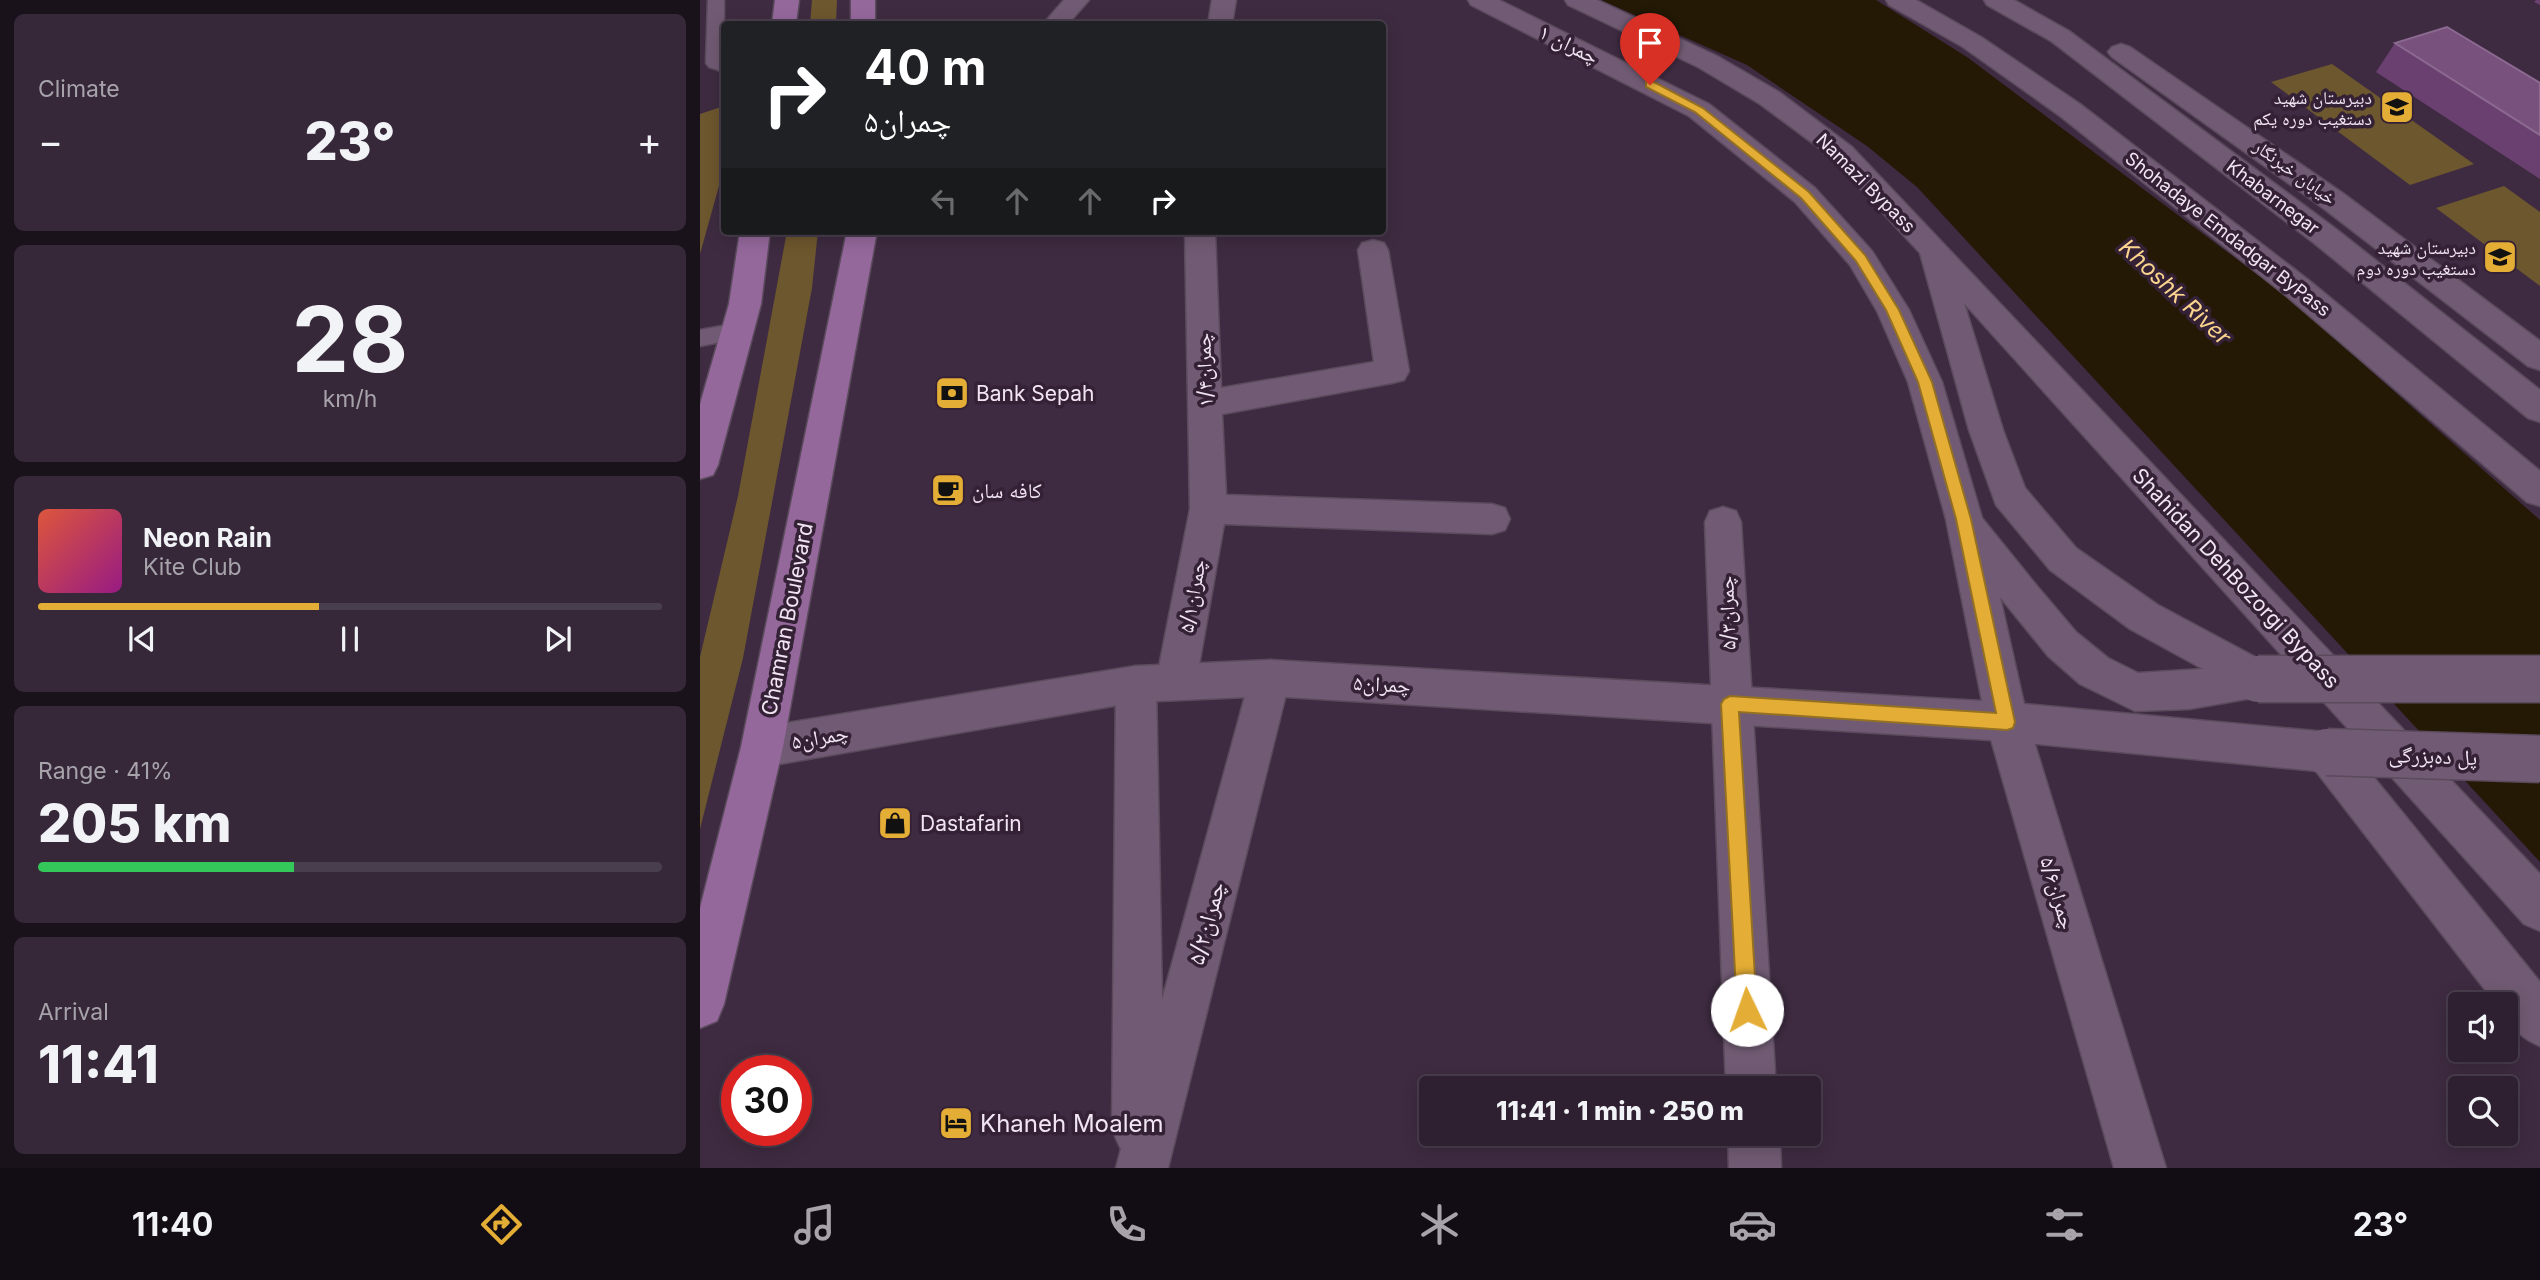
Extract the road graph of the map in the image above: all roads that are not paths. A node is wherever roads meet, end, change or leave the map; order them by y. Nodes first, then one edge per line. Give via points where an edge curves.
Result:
1 (716, 0) edge
2 (787, 0) edge
3 (863, 0) edge
4 (1077, 0) edge
5 (1224, 0) edge
6 (1480, 0) edge
7 (1577, 0) edge
8 (1898, 0) edge
9 (2041, 0) edge
10 (1984, 6) edge
11 (784, 21) edge
12 (863, 21) edge
13 (1058, 21) edge
14 (1220, 21) edge
15 (721, 66) edge
16 (754, 235) edge
17 (865, 235) edge
18 (1200, 235) edge
19 (1932, 248) junction
20 (1373, 250) dead end
21 (738, 331) junction
22 (700, 338) edge
23 (2540, 358) edge
24 (1205, 404) junction
25 (2540, 409) edge
26 (700, 465) edge
27 (2540, 492) edge
28 (1208, 509) junction
29 (1492, 519) dead end
30 (1964, 519) junction
31 (1723, 522) dead end
32 (1270, 678) junction
33 (2258, 679) junction
34 (2540, 679) edge
35 (1156, 683) junction
36 (1730, 704) junction
37 (2007, 722) junction
38 (762, 747) junction
39 (2327, 752) junction
40 (2540, 760) edge
41 (2540, 908) edge
42 (700, 1003) edge
43 (2540, 1021) edge
44 (1750, 1076) edge
45 (1754, 1146) edge
46 (1140, 1168) edge
47 (1755, 1168) edge
48 (2140, 1168) edge

1 - 15 lane via 715,63
2 - 11 main road
3 - 12 main road
4 - 13 street
5 - 14 street
6 - 30 street, چمران ۱ via 1699,110 1805,195 1861,258 1893,310 1925,382
7 - 19 street, Namazi Bypass via 1749,84 1828,141
8 - 27 street, Shohadaye Emdadgar ByPass via 1972,42 2070,110 2300,290
9 - 23 street, خیابان خبرنگار via 2225,122 2396,245
10 - 25 street, Khabarnegar via 2060,36 2325,236
16 - 21 main road
17 - 38 main road, Chamran Boulevard
18 - 24 street, چمران۱/۴
19 - 33 street via 2009,495 2063,559 2144,617
19 - 41 street, Shahidan DehBozorgi Bypass
20 - 24 street via 1392,371
21 - 22 lane
21 - 26 main road
24 - 28 street, چمران۱/۴
28 - 29 street
28 - 35 street, چمران۵/۱
30 - 33 street via 2062,644 2094,671 2135,691 2189,690
30 - 37 street, چمران ۱
31 - 36 street, چمران۵/۳
32 - 35 street, چمران۵
32 - 36 street, چمران۵
32 - 46 street, چمران۵/۲
33 - 34 street, bridge
35 - 38 street, چمران۵
35 - 46 street, چمران۵/۲
36 - 37 street, چمران۵
36 - 44 street, چمران۵/۳
37 - 39 street, پل ده‌بزرگی
37 - 48 street, چمران۵/۶
38 - 42 main road, Chamran Boulevard
39 - 40 street, پل ده‌بزرگی, bridge
39 - 43 street
45 - 47 street

